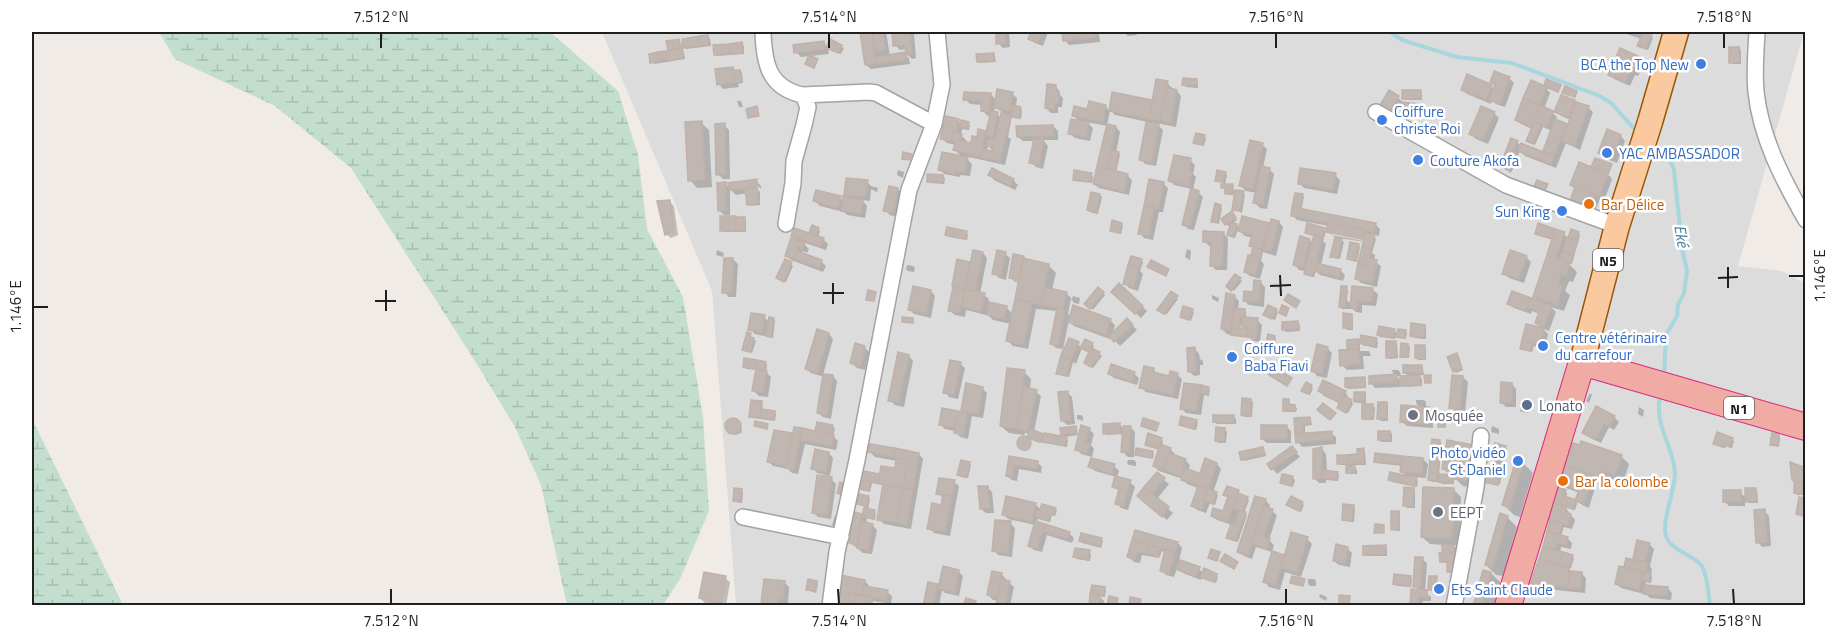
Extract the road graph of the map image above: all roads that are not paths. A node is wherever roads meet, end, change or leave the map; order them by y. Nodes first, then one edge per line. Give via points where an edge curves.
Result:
1 (763, 32) edge
2 (937, 32) edge
3 (1676, 32) edge
4 (1757, 32) edge
5 (803, 95) junction
6 (1376, 112) dead end
7 (934, 124) junction
8 (1806, 220) edge
9 (786, 224) dead end
10 (1617, 226) junction
11 (1582, 362) junction
12 (1806, 427) edge
13 (1481, 436) dead end
14 (743, 517) dead end
15 (840, 537) junction
16 (830, 606) edge
17 (1454, 606) edge
18 (1508, 606) edge

1 - 5 street via 768,71 783,87
2 - 7 street via 942,85
3 - 10 main road, N5
4 - 8 street via 1755,80 1762,123 1784,182
5 - 7 street via 876,93
5 - 9 street via 808,107 794,161
6 - 10 street via 1506,185
7 - 15 street via 909,190
10 - 11 main road, N5
11 - 12 highway, N1
11 - 18 highway
13 - 17 street
14 - 15 street
15 - 16 street

